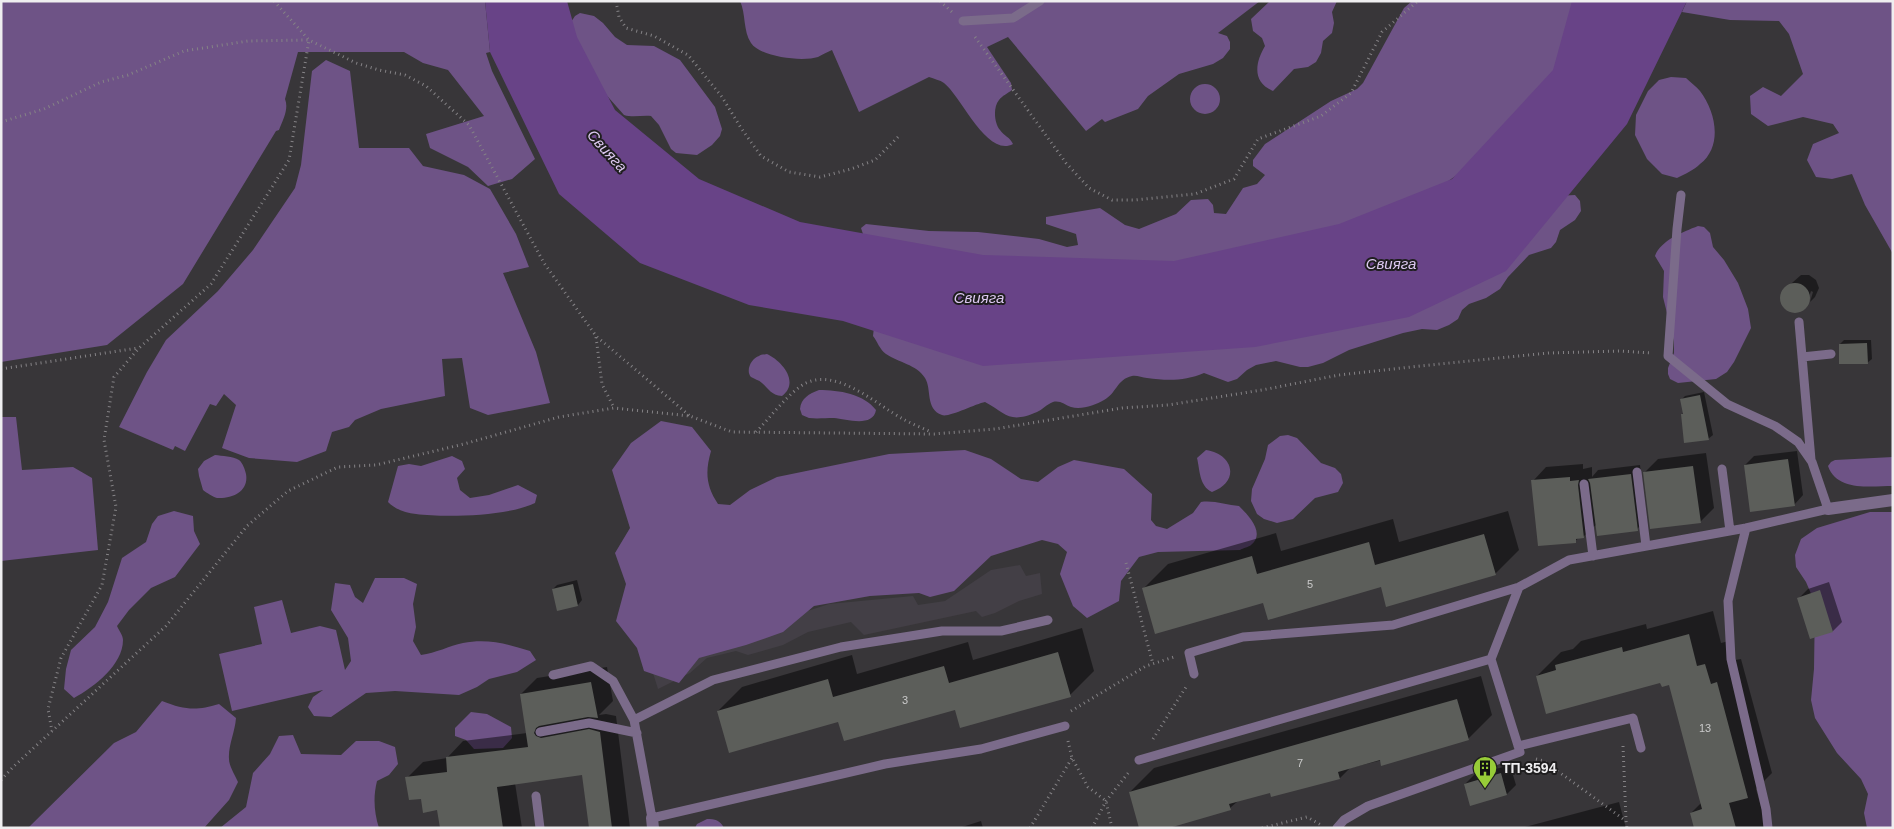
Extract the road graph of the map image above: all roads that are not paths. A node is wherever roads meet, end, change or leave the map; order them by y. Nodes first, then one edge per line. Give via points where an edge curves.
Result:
1 (1040, 1) edge
2 (964, 21) road end
3 (1681, 195) dead end
4 (1799, 322) dead end
5 (1831, 354) dead end
6 (1802, 357) junction
7 (1812, 462) junction
8 (1722, 469) dead end
9 (1637, 472) dead end
10 (1584, 484) dead end
11 (1893, 500) edge
12 (1828, 509) junction
13 (1746, 528) junction
14 (1730, 531) junction
15 (1646, 546) junction
16 (1593, 556) junction
17 (1519, 587) junction
18 (1048, 620) dead end
19 (1491, 659) junction
20 (1194, 674) road end
21 (553, 675) dead end
22 (634, 720) junction
23 (1065, 726) road end
24 (540, 732) dead end
25 (637, 733) junction
26 (1641, 748) dead end
27 (1519, 749) junction
28 (1139, 760) dead end
29 (536, 796) dead end
30 (653, 823) edge
31 (540, 828) edge
32 (1337, 828) edge
33 (1768, 828) edge

1 - 2 lane via 1013,18
3 - 7 lane via 1668,356 1727,404 1775,426 1798,442
4 - 6 lane
5 - 6 lane
6 - 7 lane
7 - 12 lane
8 - 14 lane
9 - 15 lane
10 - 16 lane
11 - 12 street
12 - 13 lane
13 - 14 lane
13 - 33 lane via 1728,601 1731,659
14 - 15 lane
15 - 16 lane
16 - 17 lane via 1569,560
17 - 19 lane
17 - 20 lane via 1392,625 1243,637 1189,653
18 - 22 lane via 1001,631 942,631 841,647 712,680
19 - 27 lane
19 - 28 lane
21 - 22 lane via 591,666 613,681
22 - 25 lane
23 - 30 lane via 981,749 886,764
24 - 25 lane via 589,722
25 - 30 lane
26 - 27 lane via 1633,718
27 - 32 lane via 1368,806
29 - 31 lane

